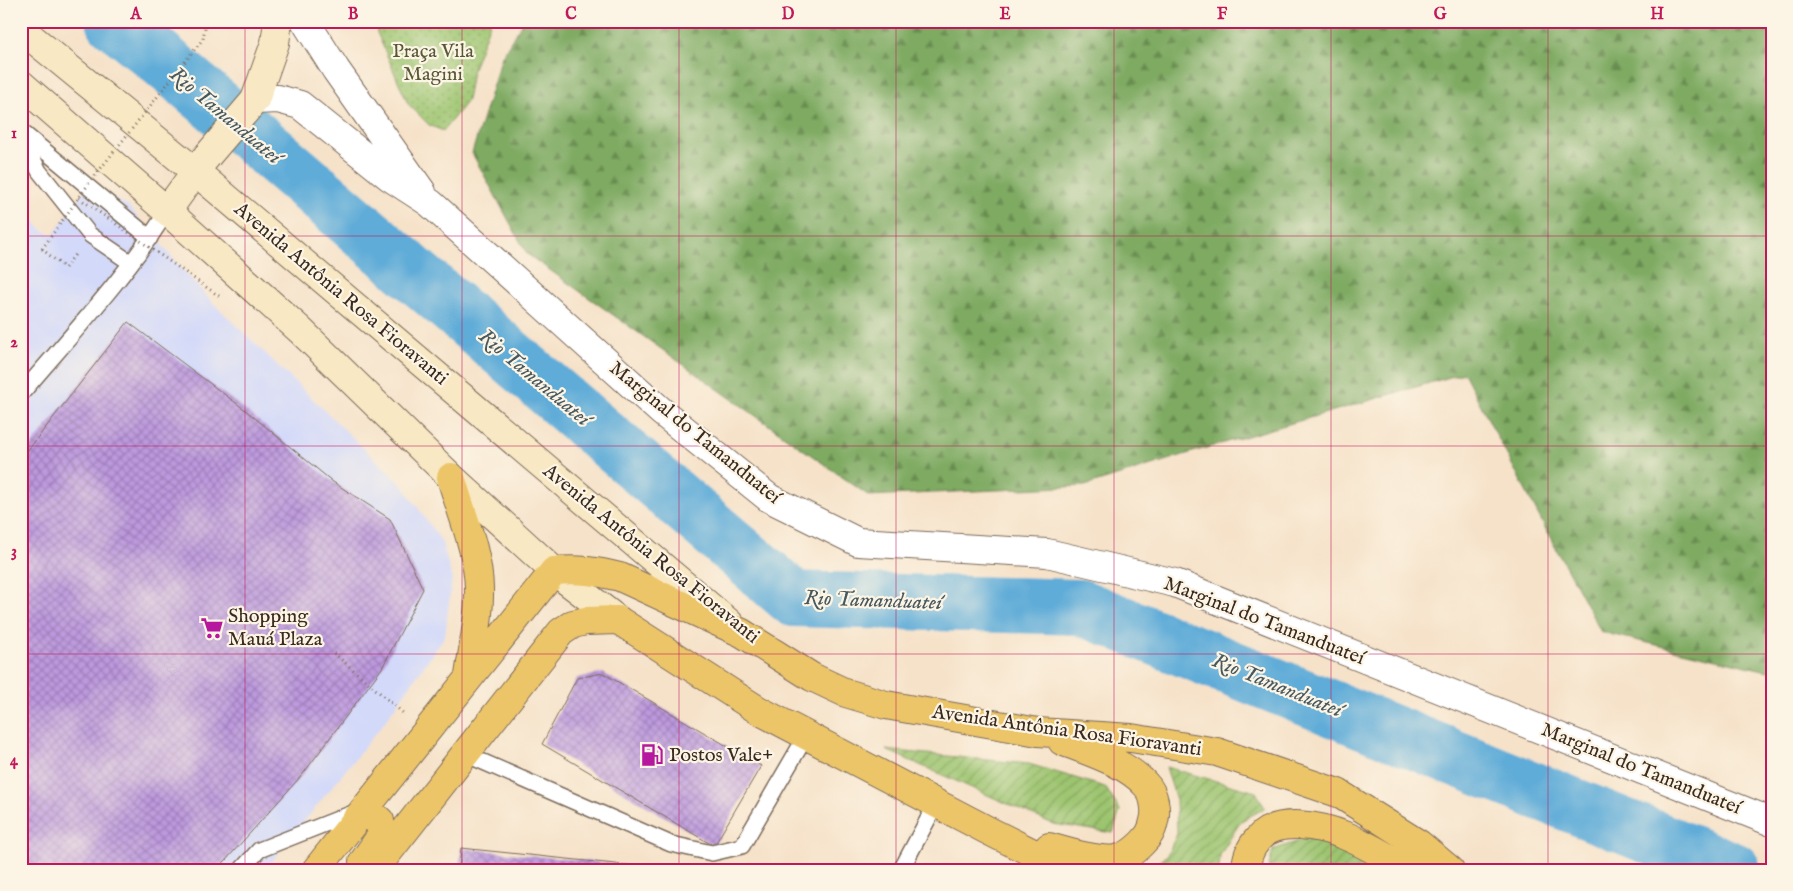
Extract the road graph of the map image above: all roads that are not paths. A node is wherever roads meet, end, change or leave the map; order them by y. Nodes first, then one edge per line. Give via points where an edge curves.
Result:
1 (278, 21) edge
2 (304, 21) edge
3 (21, 29) edge
4 (21, 84) edge
5 (250, 106) junction
6 (21, 132) edge
7 (21, 135) edge
8 (200, 169) junction
9 (430, 203) junction
10 (167, 210) junction
11 (150, 238) junction
12 (132, 263) junction
13 (21, 394) edge
14 (451, 477) junction
15 (554, 571) junction
16 (618, 620) junction
17 (742, 633) junction
18 (468, 678) junction
19 (1038, 732) junction
20 (806, 736) junction
21 (465, 754) junction
22 (936, 804) junction
23 (366, 808) junction
24 (1772, 822) edge
25 (989, 831) junction
26 (241, 870) edge
27 (316, 870) edge
28 (357, 870) edge
29 (374, 870) edge
30 (901, 870) edge
31 (1072, 870) edge
32 (1246, 870) edge
33 (1410, 870) edge
34 (1450, 870) edge

1 - 5 main road via 275,43
2 - 9 street, Marginal do Tamanduateí
3 - 8 main road, Avenida Antônia Rosa Fioravanti
4 - 10 main road
5 - 8 main road
5 - 9 street, Marginal do Tamanduateí via 278,99 300,106 390,177
6 - 11 lane
7 - 12 lane via 39,171 90,235
8 - 10 main road
8 - 17 main road, Avenida Antônia Rosa Fioravanti
9 - 24 street, Marginal do Tamanduateí via 662,412 769,498 858,542 1047,553 1175,583
10 - 11 lane
10 - 14 main road via 300,330
11 - 12 lane
12 - 13 lane
14 - 15 main road
14 - 18 main road via 475,558 479,587
15 - 16 main road
15 - 17 main road via 575,569 620,577
15 - 18 main road
16 - 20 main road via 758,710
16 - 21 main road via 586,621 573,624 562,632
17 - 19 main road, Avenida Antônia Rosa Fioravanti via 812,677 846,693 886,705
18 - 23 main road
19 - 25 main road via 1110,760 1147,785 1156,814 1151,833 1133,852 1116,859 1070,853
19 - 34 main road, Avenida Antônia Rosa Fioravanti via 1131,738 1226,755 1338,793 1419,844
20 - 21 lane via 742,846 712,853 671,844
20 - 22 main road
21 - 29 main road
22 - 25 main road
22 - 30 lane
23 - 26 lane via 259,850
23 - 27 main road
23 - 28 main road via 380,822 381,836
25 - 31 main road
32 - 33 main road via 1249,850 1261,835 1287,825 1324,829 1345,836

